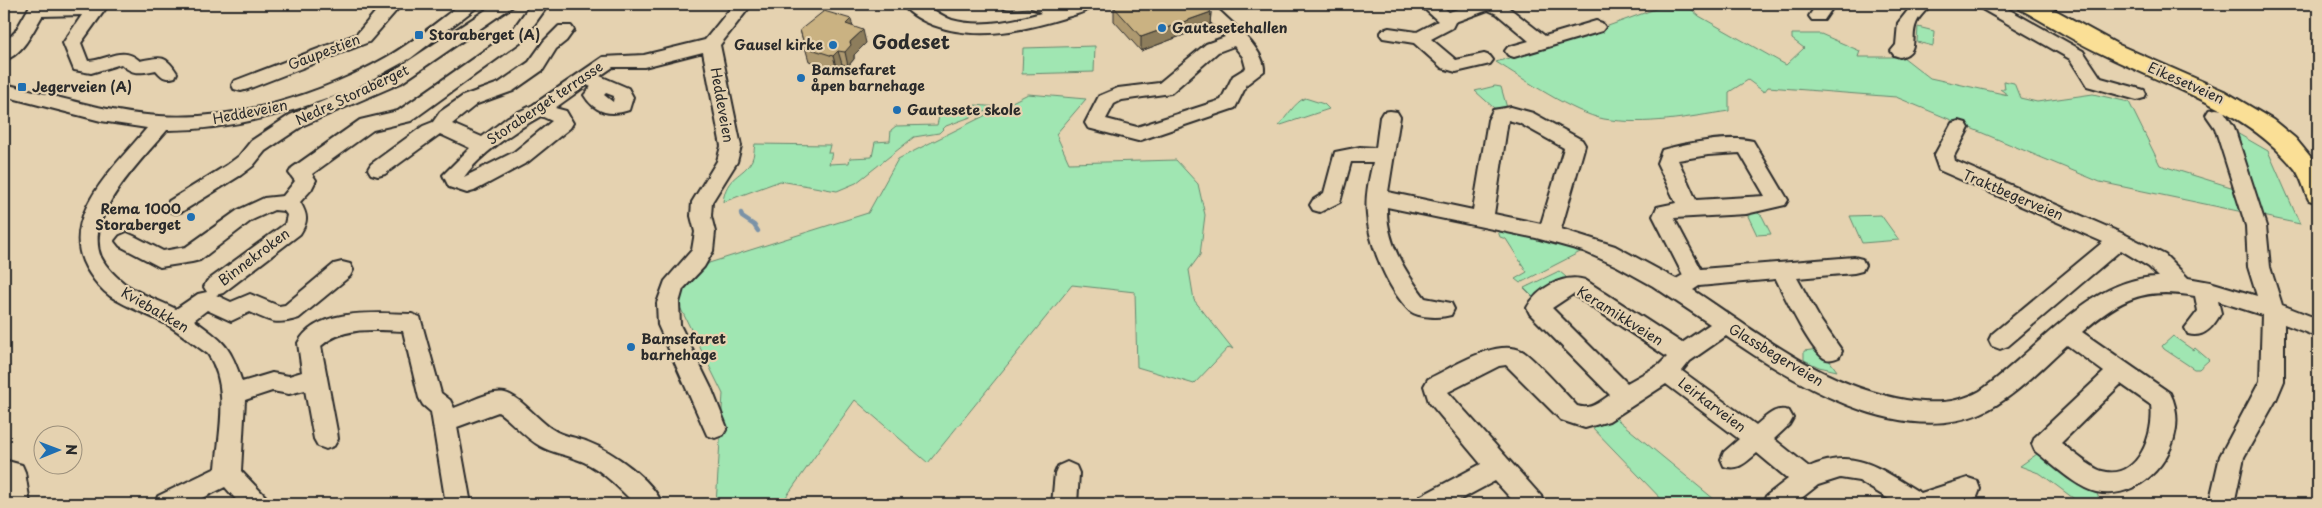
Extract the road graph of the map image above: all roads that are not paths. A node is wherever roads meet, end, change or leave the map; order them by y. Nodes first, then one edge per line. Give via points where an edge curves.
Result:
1 (393, 4) edge
2 (507, 4) edge
3 (540, 4) edge
4 (743, 4) edge
5 (911, 4) edge
6 (1010, 4) edge
7 (1016, 4) edge
8 (1031, 4) edge
9 (1086, 4) edge
10 (1202, 4) edge
11 (1428, 4) edge
12 (1489, 4) edge
13 (1922, 4) edge
14 (1986, 4) edge
15 (2028, 4) edge
16 (98, 6) edge
17 (463, 6) edge
18 (38, 7) edge
19 (1054, 15) junction
20 (485, 19) junction
21 (1447, 19) junction
22 (1596, 27) dead end
23 (565, 30) dead end
24 (510, 31) dead end
25 (1390, 34) dead end
26 (1420, 38) junction
27 (1236, 39) junction
28 (1540, 42) junction
29 (711, 44) junction
30 (1514, 51) dead end
31 (1900, 51) dead end
32 (4, 54) edge
33 (1484, 60) dead end
34 (168, 73) dead end
35 (584, 77) junction
36 (241, 85) dead end
37 (604, 85) dead end
38 (4, 90) edge
39 (2137, 94) dead end
40 (540, 109) junction
41 (2216, 115) dead end
42 (1390, 117) dead end
43 (162, 123) junction
44 (440, 127) junction
45 (1959, 128) dead end
46 (484, 146) junction
47 (1384, 156) junction
48 (378, 169) dead end
49 (2318, 194) edge
50 (1377, 198) junction
51 (288, 203) junction
52 (1320, 205) dead end
53 (176, 206) dead end
54 (1689, 208) junction
55 (1482, 219) junction
56 (1549, 233) junction
57 (2119, 240) junction
58 (127, 241) dead end
59 (1854, 266) dead end
60 (342, 270) dead end
61 (1783, 272) junction
62 (1695, 278) junction
63 (2181, 285) junction
64 (215, 287) dead end
65 (1675, 290) junction
66 (2204, 290) junction
67 (1443, 308) dead end
68 (2273, 311) junction
69 (177, 320) junction
70 (2318, 320) edge
71 (1725, 324) junction
72 (2196, 328) dead end
73 (2318, 328) edge
74 (2066, 332) junction
75 (2000, 340) dead end
76 (1831, 352) dead end
77 (1674, 364) junction
78 (2120, 370) junction
79 (314, 378) junction
80 (234, 394) junction
81 (1626, 397) junction
82 (1781, 418) dead end
83 (443, 422) junction
84 (715, 428) dead end
85 (1757, 438) junction
86 (326, 439) dead end
87 (1734, 459) dead end
88 (1498, 467) junction
89 (4, 470) edge
90 (1067, 472) dead end
91 (228, 474) junction
92 (1807, 480) junction
93 (1968, 489) dead end
94 (18, 504) edge
95 (167, 504) edge
96 (256, 504) edge
97 (458, 504) edge
98 (650, 504) edge
99 (1064, 504) edge
100 (1430, 504) edge
101 (1532, 504) edge
102 (1775, 504) edge
103 (1919, 504) edge
104 (2222, 504) edge

1 - 36 street, Gaupestien via 373,31 363,38
2 - 20 street, Nedre Storaberget
3 - 51 street via 517,36 404,116 366,125 299,173 306,180
4 - 29 street
5 - 19 street via 947,23 972,27 1020,25
6 - 7 street
8 - 19 street via 1043,6
9 - 19 street
10 - 27 street
11 - 21 street
12 - 21 street
12 - 28 street via 1503,10
13 - 31 street via 1907,23 1906,47
14 - 39 street via 2077,55 2094,82
15 - 49 main road, Eikesetveien via 2109,49 2238,108 2286,144 2307,167
16 - 18 street
16 - 34 street via 77,32 72,44 81,66 91,67 122,58 136,68 160,63
17 - 20 street
17 - 43 street, Heddeveien via 395,60 324,93 237,117
18 - 32 street via 22,35
20 - 24 street
20 - 53 street, Nedre Storaberget via 394,79 297,120 258,146 234,170
21 - 26 street via 1446,24
22 - 28 street
23 - 44 street via 536,66 506,87 470,100 447,117
25 - 26 street
26 - 33 street via 1449,64 1456,66
27 - 27 street via 1212,48 1164,89 1118,94 1106,100 1095,123 1138,134 1228,104 1240,80 1256,67 1253,56
28 - 30 street
29 - 35 street, Storaberget terrasse via 644,61 608,61
29 - 84 street, Heddeveien via 731,146 727,162 702,202 702,251 673,287 667,314
35 - 37 street
35 - 40 street, Storaberget terrasse
38 - 43 street, Heddeveien via 108,115
40 - 46 street, Storaberget terrasse via 515,122
40 - 46 street via 559,116 564,124 522,157 468,186 456,182 453,175
41 - 68 street via 2224,127 2256,226 2259,267
42 - 47 street
43 - 69 street, Kviebakken via 100,198 88,242 91,259 118,290
44 - 46 street, Storaberget terrasse
44 - 48 street
45 - 57 street, Traktbegerveien via 1944,156 1946,165
47 - 50 street
47 - 52 street via 1342,156 1333,197
50 - 55 street, Glassbegerveien
50 - 67 street via 1378,228 1397,277 1420,306
51 - 58 street via 253,209 192,254 160,259
51 - 64 street, Binnekroken via 297,215 293,229
54 - 54 street via 1736,207 1778,200 1746,146 1708,148 1676,152 1668,158 1667,163
54 - 62 street via 1664,212 1663,216
55 - 56 street, Glassbegerveien
55 - 56 street via 1496,122 1500,115 1511,114 1526,118 1575,145
56 - 65 street, Glassbegerveien via 1596,246
57 - 63 street, Traktbegerveien via 2157,261
57 - 75 street
59 - 61 street
60 - 69 street via 291,312 277,315 250,302 230,312 206,300
61 - 62 street
61 - 76 street via 1813,327
62 - 65 street
63 - 66 street, Glassbegerveien
63 - 74 street, Glassbegerveien via 2151,284 2114,294
65 - 71 street, Glassbegerveien
66 - 68 street, Glassbegerveien
66 - 72 street via 2210,313
68 - 70 street, Glassbegerveien
68 - 73 street, Glassbegerveien
68 - 104 street via 2272,381 2232,456
69 - 80 street, Kviebakken via 216,348 223,358
71 - 74 street, Glassbegerveien via 1807,376 1837,390 1887,407 1932,413 1972,406 1992,395
71 - 77 street
74 - 78 street
77 - 81 street
77 - 81 street, Keramikkveien via 1577,286 1556,293 1538,308
77 - 85 street, Leirkarveien
78 - 78 street via 2162,400 2165,430 2159,448 2147,466 2114,482 2100,483 2044,444
79 - 80 street via 289,385 272,382
79 - 83 street via 309,342 314,337 347,323 412,322 432,398 442,407
79 - 86 street
80 - 91 street, Kviebakken
81 - 88 street via 1595,418 1575,416 1515,358 1506,356 1496,357 1436,386 1437,395
82 - 85 street, Leirkarveien
83 - 97 street
83 - 98 street via 497,402 506,403 516,416 559,445 581,450 621,476 635,486
85 - 87 street, Leirkarveien
85 - 92 street, Leirkarveien
88 - 100 street
88 - 101 street
89 - 94 street via 13,472
90 - 99 street
91 - 95 street
91 - 96 street
92 - 102 street
92 - 103 street via 1830,469 1852,467
93 - 103 street

